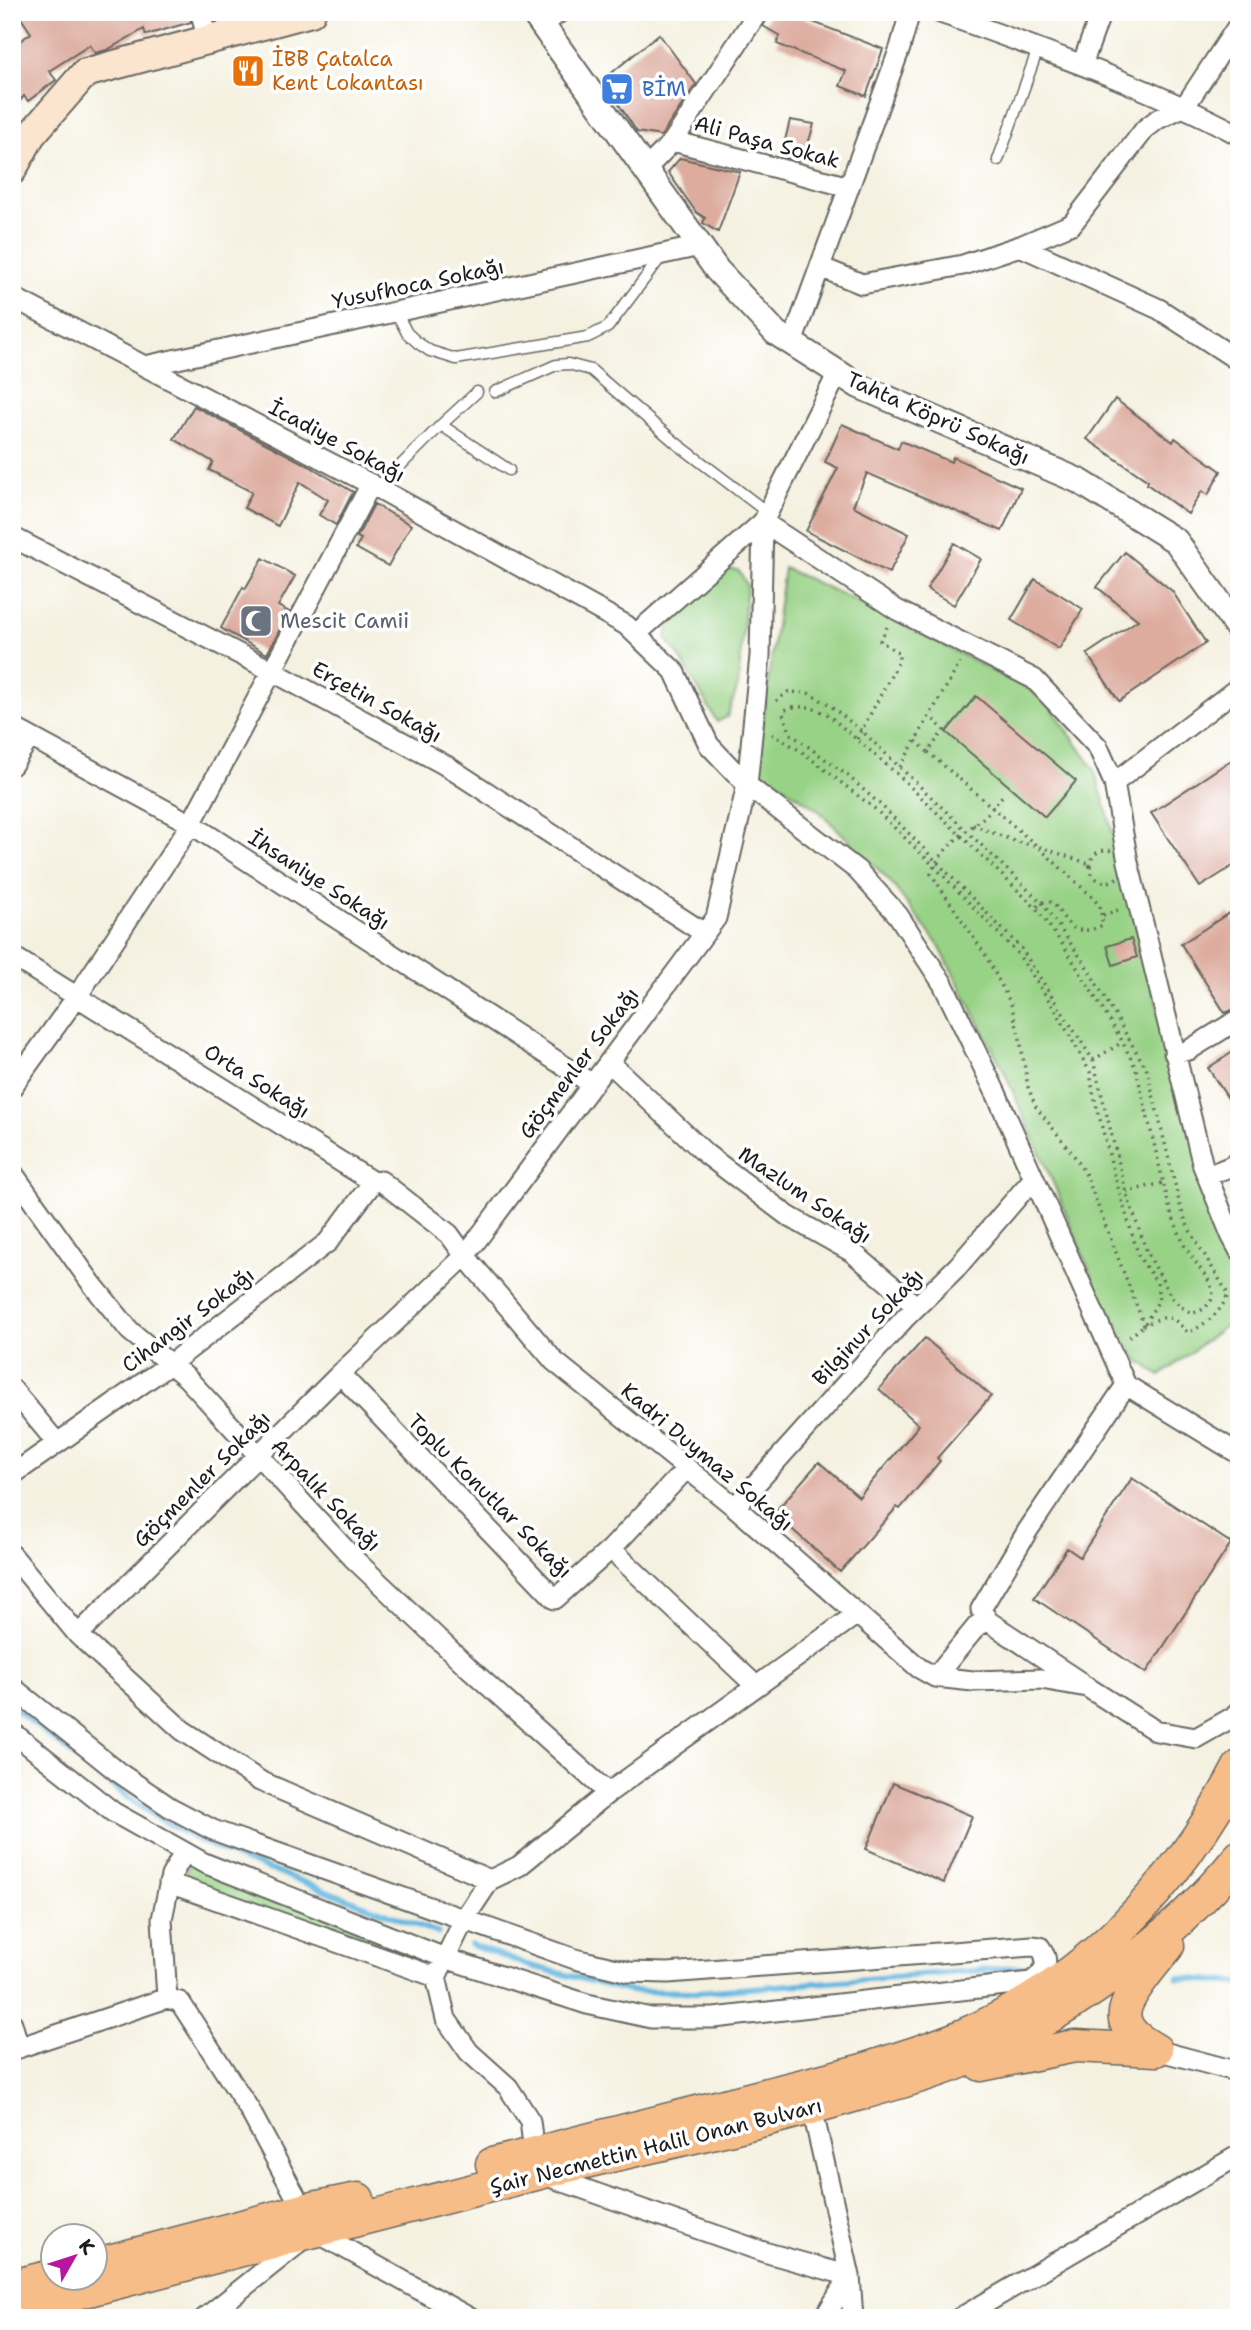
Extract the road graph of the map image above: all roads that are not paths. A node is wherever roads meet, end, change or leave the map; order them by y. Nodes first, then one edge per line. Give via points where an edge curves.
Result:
1 (201, 12) edge
2 (311, 12) edge
3 (758, 12) edge
4 (910, 12) edge
5 (937, 12) edge
6 (1101, 12) edge
7 (545, 17) edge
8 (1239, 24) edge
9 (207, 40) junction
10 (1038, 49) junction
11 (1082, 65) junction
12 (1185, 106) junction
13 (1239, 135) edge
14 (673, 141) junction
15 (998, 160) dead end
16 (12, 170) edge
17 (645, 170) junction
18 (849, 187) junction
19 (699, 246) junction
20 (1020, 246) junction
21 (663, 254) junction
22 (820, 267) junction
23 (12, 297) edge
24 (396, 312) junction
25 (792, 343) junction
26 (1239, 361) edge
27 (145, 366) junction
28 (838, 373) junction
29 (477, 392) dead end
30 (495, 392) dead end
31 (441, 425) junction
32 (509, 470) dead end
33 (374, 486) junction
34 (765, 518) junction
35 (12, 537) edge
36 (1239, 630) edge
37 (636, 634) junction
38 (272, 671) junction
39 (1239, 687) edge
40 (12, 727) edge
41 (30, 737) junction
42 (12, 765) edge
43 (1114, 783) junction
44 (747, 785) junction
45 (191, 824) junction
46 (704, 933) junction
47 (12, 956) edge
48 (78, 995) junction
49 (1239, 1019) edge
50 (1174, 1053) junction
51 (609, 1062) junction
52 (592, 1084) junction
53 (12, 1087) edge
54 (1239, 1160) edge
55 (12, 1172) edge
56 (1207, 1176) junction
57 (1033, 1179) junction
58 (373, 1182) junction
59 (1239, 1250) edge
60 (465, 1256) junction
61 (916, 1306) junction
62 (170, 1364) junction
63 (340, 1374) junction
64 (1126, 1385) junction
65 (12, 1389) edge
66 (57, 1443) junction
67 (1239, 1454) edge
68 (257, 1456) junction
69 (687, 1468) junction
70 (12, 1475) edge
71 (736, 1507) junction
72 (611, 1549) junction
73 (12, 1555) edge
74 (857, 1614) junction
75 (988, 1621) junction
76 (78, 1635) junction
77 (935, 1677) junction
78 (756, 1686) junction
79 (12, 1687) edge
80 (1087, 1687) junction
81 (1239, 1711) edge
82 (12, 1732) edge
83 (1239, 1767) edge
84 (608, 1793) junction
85 (184, 1853) junction
86 (1239, 1857) edge
87 (490, 1880) junction
88 (169, 1883) junction
89 (1203, 1898) junction
90 (464, 1920) junction
91 (445, 1958) junction
92 (436, 1977) junction
93 (167, 1998) junction
94 (12, 2023) edge
95 (15, 2049) edge
96 (1156, 2050) junction
97 (1239, 2072) edge
98 (925, 2075) junction
99 (812, 2108) junction
100 (1239, 2155) edge
101 (537, 2163) junction
102 (309, 2220) junction
103 (108, 2262) edge
104 (850, 2276) junction
105 (38, 2280) edge
106 (12, 2286) edge
107 (13, 2314) edge
108 (216, 2315) edge
109 (470, 2318) edge
110 (824, 2318) edge
111 (853, 2318) edge
112 (960, 2318) edge

1 - 9 street
2 - 9 main road
3 - 14 street
4 - 18 street
5 - 10 street
6 - 11 street
7 - 17 street, Tahta Köprü Sokağı
8 - 12 street
9 - 16 main road via 85,73 30,135
10 - 11 street
10 - 15 lane
11 - 12 street
12 - 13 street
12 - 20 street via 1144,129 1072,224
14 - 17 street
14 - 18 street, Ali Paşa Sokak
17 - 19 street, Tahta Köprü Sokağı
18 - 22 street
19 - 21 street, Yusufhoca Sokağı
19 - 25 street, Tahta Köprü Sokağı via 776,333
20 - 22 street via 963,265 862,284
20 - 26 street via 1158,309
21 - 24 street, Yusufhoca Sokağı
21 - 24 lane via 613,321 588,337 456,359 418,343
22 - 25 street
23 - 27 street, İcadiye Sokağı
24 - 27 street, Yusufhoca Sokağı
25 - 28 street, Tahta Köprü Sokağı
27 - 33 street, İcadiye Sokağı
28 - 34 street, Göçmenler Sokağı
28 - 36 street, Tahta Köprü Sokağı via 1079,481 1176,541
29 - 31 lane
30 - 34 lane via 556,365 591,370
31 - 32 lane
31 - 33 lane
33 - 37 street, İcadiye Sokağı
33 - 38 street
34 - 37 street
34 - 43 street via 897,610 1034,679 1098,747
34 - 44 street, Göçmenler Sokağı via 760,656
35 - 38 street, Erçetin Sokağı
37 - 44 street, İcadiye Sokağı via 674,671 709,745
38 - 45 street
38 - 46 street, Erçetin Sokağı via 444,765
39 - 43 street
40 - 41 street, İhsaniye Sokağı
41 - 42 street
41 - 45 street, İhsaniye Sokağı
43 - 50 street
44 - 46 street, Göçmenler Sokağı via 716,918
44 - 57 street, İcadiye Sokağı via 857,870 898,915 943,984
45 - 48 street
45 - 52 street, İhsaniye Sokağı
46 - 51 street, Göçmenler Sokağı
47 - 48 street, Orta Sokağı
48 - 53 street
48 - 58 street, Orta Sokağı
49 - 50 street via 1189,1050
50 - 56 street
51 - 52 street, Göçmenler Sokağı
51 - 61 street, Mazlum Sokağı via 706,1154 788,1216 852,1252
52 - 60 street, Göçmenler Sokağı
54 - 56 street
55 - 62 street, Arpalık Sokağı via 109,1306 130,1331
56 - 59 street
57 - 61 street, Bilginur Sokağı via 958,1266
57 - 64 street, İcadiye Sokağı
58 - 60 street, Orta Sokağı via 382,1181 449,1234
58 - 62 street, Cihangir Sokağı via 328,1242
60 - 63 street, Göçmenler Sokağı
60 - 69 street, Kadri Duymaz Sokağı via 554,1361
61 - 71 street, Bilginur Sokağı
62 - 66 street, Cihangir Sokağı
62 - 68 street, Arpalık Sokağı
63 - 68 street, Göçmenler Sokağı
63 - 72 street, Toplu Konutlar Sokağı via 555,1599
64 - 67 street
64 - 75 street via 981,1609
65 - 66 street
66 - 70 street, Cihangir Sokağı
68 - 76 street, Göçmenler Sokağı
68 - 84 street, Arpalık Sokağı via 353,1558
69 - 71 street, Kadri Duymaz Sokağı
69 - 72 street, Toplu Konutlar Sokağı
71 - 74 street, Kadri Duymaz Sokağı
72 - 78 street
73 - 76 street
74 - 77 street, Kadri Duymaz Sokağı
74 - 78 street
75 - 77 street via 976,1626
75 - 80 street, Kadri Duymaz Sokağı
76 - 87 street via 182,1730 260,1781
77 - 80 street, Kadri Duymaz Sokağı via 1041,1679
78 - 84 street
79 - 90 street via 118,1772 203,1825
80 - 81 street, Kadri Duymaz Sokağı via 1157,1731 1196,1738
82 - 85 street via 113,1812
83 - 101 main road, Şair Necmettin Halil Onan Bulvarı via 1197,1838 1151,1900 1067,1973 999,2018 863,2070
84 - 87 street via 519,1866
85 - 88 street
85 - 91 street
86 - 89 main road, Şair Necmettin Halil Onan Bulvarı
87 - 90 street
88 - 92 street
88 - 93 street via 162,1919
89 - 96 main road via 1125,2008 1130,2031
89 - 98 main road, Şair Necmettin Halil Onan Bulvarı via 1081,1997 966,2060
90 - 91 street
90 - 91 street via 575,1959 629,1972 668,1973 1032,1945 1040,1947 1047,1965 1031,1982 714,2018 651,2018 587,2004
91 - 92 street
92 - 101 street via 446,2019 469,2052 508,2087 530,2121
93 - 95 street
93 - 102 street via 180,2003 249,2109
94 - 95 street
96 - 97 street
96 - 98 main road via 1075,2046
98 - 99 main road, Şair Necmettin Halil Onan Bulvarı
99 - 101 main road, Şair Necmettin Halil Onan Bulvarı
99 - 104 street
100 - 112 street
101 - 102 main road, Şair Necmettin Halil Onan Bulvarı
101 - 104 street via 764,2252
102 - 103 main road, Şair Necmettin Halil Onan Bulvarı
102 - 107 main road, Şair Necmettin Halil Onan Bulvarı
102 - 108 street
102 - 109 street
104 - 110 street
104 - 111 street
105 - 106 main road

